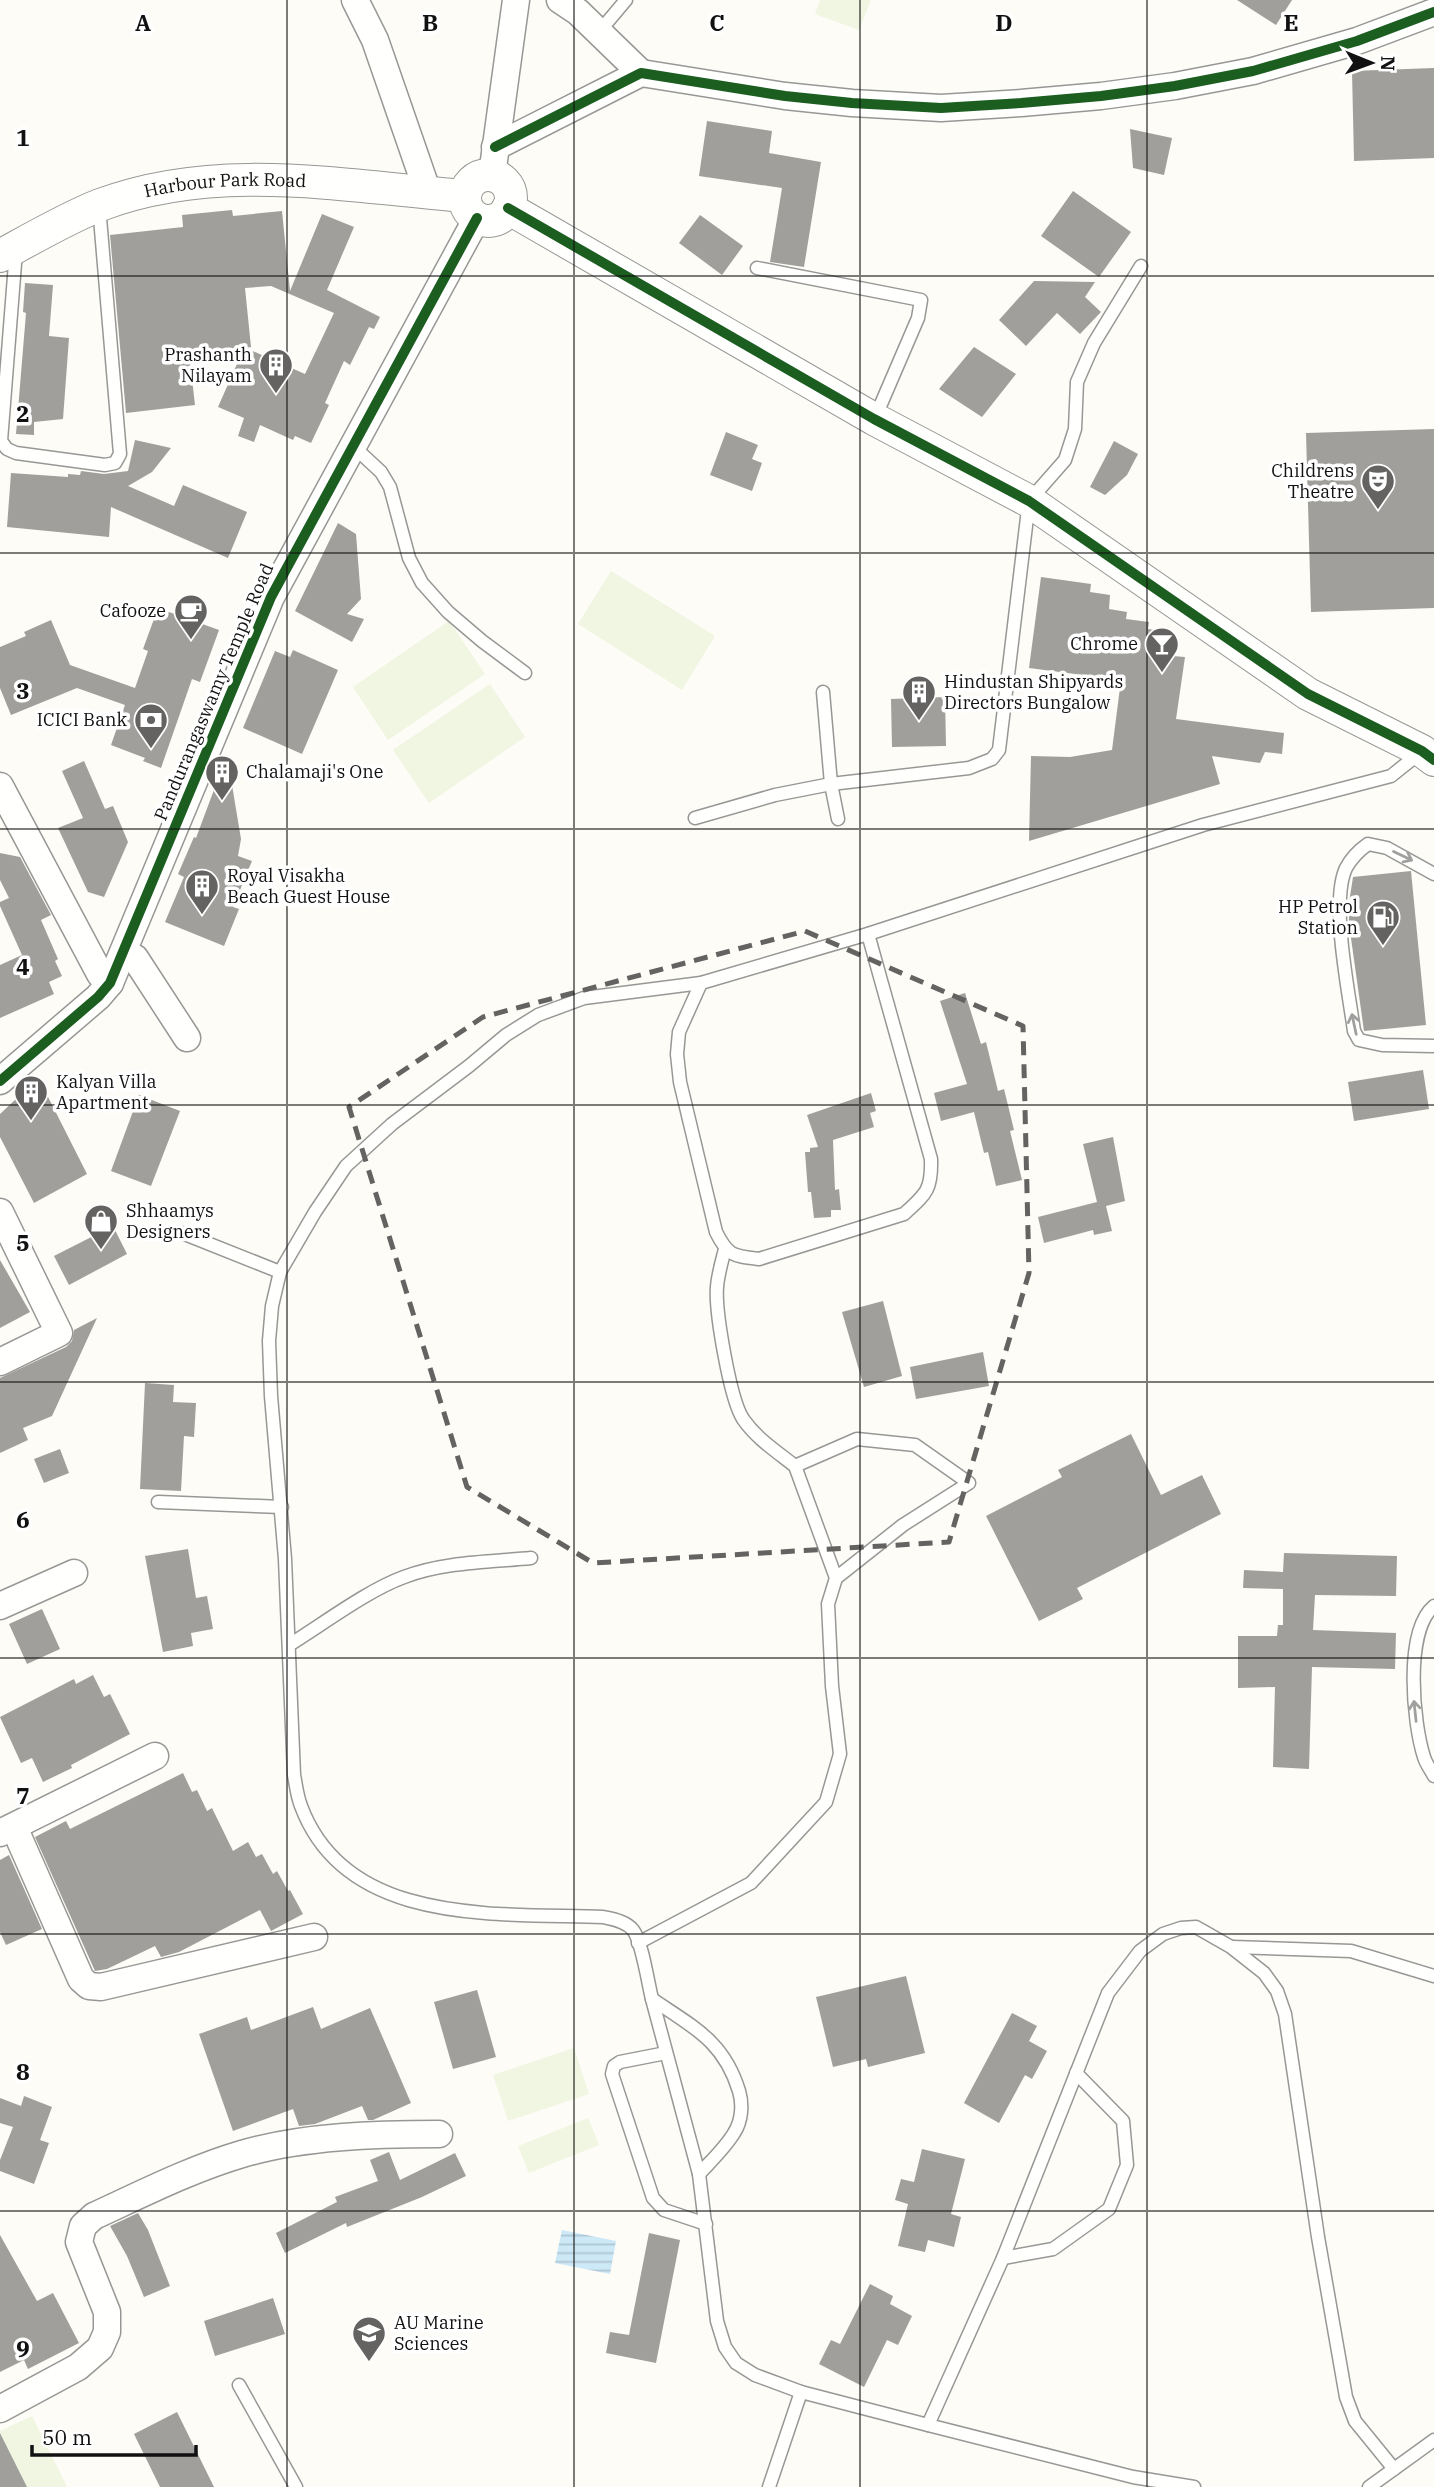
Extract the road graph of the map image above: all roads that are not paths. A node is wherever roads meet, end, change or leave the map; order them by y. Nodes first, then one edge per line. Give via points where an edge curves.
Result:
1 (355, 0) edge
2 (516, 0) edge
3 (626, 0) edge
4 (576, 4) edge
5 (1434, 12) edge
6 (599, 32) junction
7 (641, 73) junction
8 (494, 161) junction
9 (428, 193) junction
10 (99, 205) junction
11 (471, 207) junction
12 (508, 208) junction
13 (8, 252) edge
14 (1142, 266) dead end
15 (757, 268) dead end
16 (874, 419) junction
17 (353, 446) junction
18 (1029, 501) junction
19 (525, 673) dead end
20 (824, 692) dead end
21 (1430, 753) edge
22 (831, 784) junction
23 (0, 786) edge
24 (695, 818) dead end
25 (838, 819) dead end
26 (1434, 874) edge
27 (868, 934) junction
28 (123, 953) junction
29 (110, 983) junction
30 (701, 983) junction
31 (187, 1038) dead end
32 (1434, 1046) edge
33 (0, 1081) edge
34 (0, 1212) edge
35 (182, 1233) dead end
36 (725, 1249) junction
37 (280, 1272) junction
38 (0, 1362) edge
39 (795, 1466) junction
40 (158, 1502) dead end
41 (282, 1507) junction
42 (531, 1558) dead end
43 (74, 1573) dead end
44 (836, 1578) junction
45 (0, 1606) edge
46 (1434, 1606) edge
47 (289, 1645) junction
48 (155, 1756) dead end
49 (1434, 1776) edge
50 (7, 1830) edge
51 (314, 1937) dead end
52 (638, 1943) junction
53 (1231, 1947) junction
54 (1434, 1976) edge
55 (652, 1999) junction
56 (666, 2053) junction
57 (1076, 2073) junction
58 (439, 2134) dead end
59 (699, 2174) junction
60 (706, 2224) junction
61 (1003, 2258) junction
62 (239, 2385) dead end
63 (801, 2392) junction
64 (0, 2409) edge
65 (928, 2425) junction
66 (1434, 2440) edge
67 (1394, 2469) junction
68 (296, 2487) edge
69 (769, 2487) edge
70 (1194, 2487) edge
71 (1369, 2487) edge

1 - 9 street via 389,77
2 - 8 street
3 - 6 lane
4 - 6 street
5 - 7 street via 1357,41 1253,71 1163,88 1021,103 941,107 852,103
6 - 7 street
7 - 8 street
8 - 11 street via 471,182
8 - 12 street via 510,192
9 - 10 street, Harbour Park Road via 228,179 172,185
9 - 11 street, Harbour Park Road
10 - 13 street, Harbour Park Road
10 - 13 lane via 120,454 115,463 16,453 1,441
11 - 12 street via 495,220
11 - 17 street, Pandurangaswamy Temple Road
12 - 16 street
14 - 18 lane via 1094,343 1077,382 1075,429 1065,460
15 - 16 lane via 921,300
16 - 18 street
17 - 19 lane via 390,487 409,558 422,583 465,626
17 - 28 street, Pandurangaswamy Temple Road via 271,597
18 - 21 street via 1308,694
18 - 22 lane via 999,750 969,768
20 - 22 lane
21 - 27 lane via 1391,776 1203,825
22 - 24 lane
22 - 25 lane
23 - 29 street via 100,974
32 -> 26 lane via 1359,1040 1352,1018 1341,907 1345,870 1368,844 1387,848
27 - 30 lane
27 - 36 lane via 932,1159 932,1181 904,1214 759,1259 739,1257
28 - 29 street, Pandurangaswamy Temple Road
28 - 31 street via 135,958
29 - 33 street, Pandurangaswamy Temple Road
30 - 36 lane via 679,1032 677,1055 716,1232
30 - 37 lane via 584,998 538,1015 506,1035 346,1166
34 - 38 street via 59,1333
35 - 37 lane
36 - 39 lane via 717,1287 720,1329 741,1416 760,1440
37 - 41 lane via 269,1340
39 - 44 lane
39 - 44 lane via 857,1439 915,1445 969,1483 903,1525
40 - 41 lane
41 - 47 lane
42 - 47 lane via 425,1570 403,1577
43 - 45 street
44 - 52 lane via 828,1604 840,1754 826,1802 751,1883
49 -> 46 lane via 1424,1758 1414,1713 1413,1669 1421,1629
47 - 52 lane via 294,1775 301,1806 334,1858 391,1895 425,1906 603,1917 633,1930
48 - 50 street
50 - 51 street via 81,1979 89,1986 102,1987
52 - 55 lane
53 - 54 lane via 1351,1951
53 - 57 lane via 1196,1927 1163,1934 1140,1951 1108,1993
53 - 67 lane via 1264,1973 1285,2014 1346,2397 1356,2421
55 - 56 lane
55 - 59 lane via 720,2049 741,2098 735,2132
56 - 59 lane
56 - 60 lane via 620,2062 612,2074 653,2198 664,2210
57 - 61 lane
57 - 61 lane via 1123,2121 1127,2165 1109,2209 1053,2249
58 - 64 street via 370,2134 244,2153 94,2216 83,2226 79,2242 107,2312 107,2332 100,2348 78,2367
59 - 60 lane
60 - 63 lane via 717,2321 725,2347 745,2369
61 - 65 lane
62 - 68 lane
63 - 65 lane
63 - 69 lane
65 - 70 lane via 1133,2477
66 - 67 lane
67 - 71 lane

